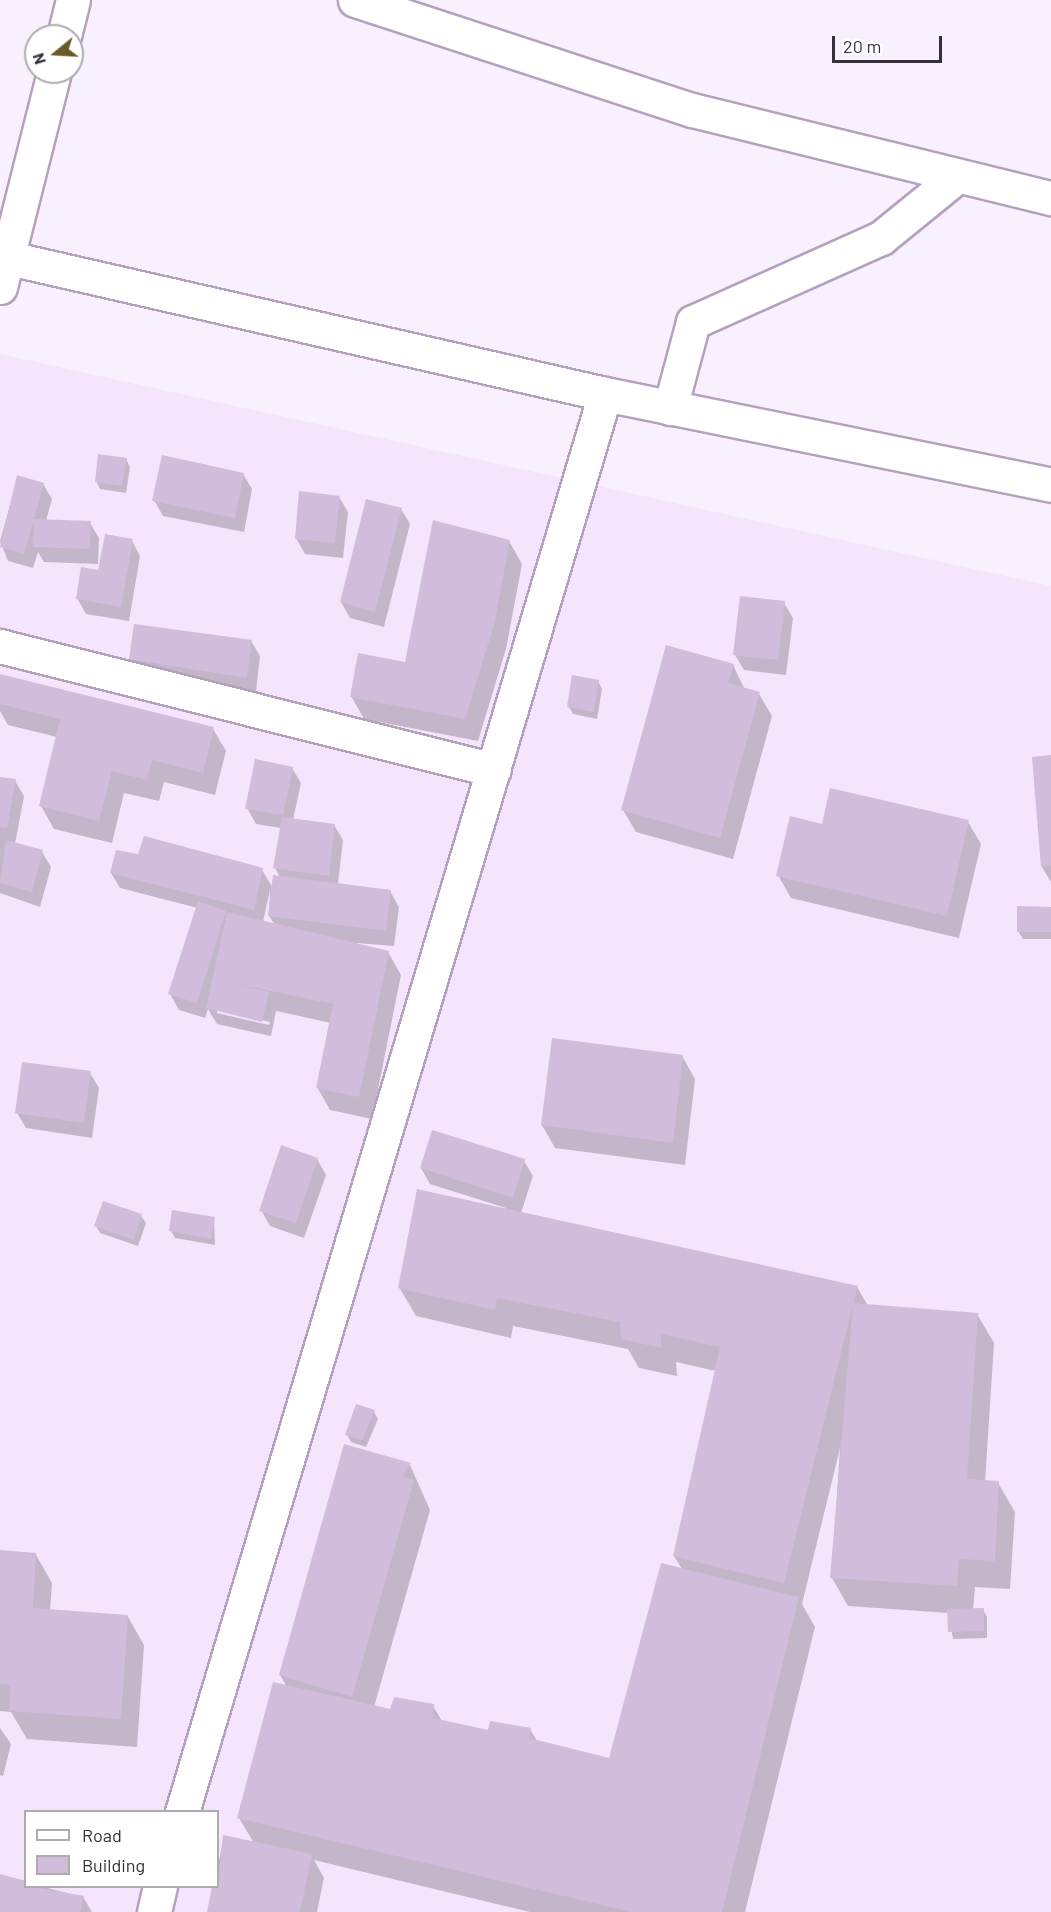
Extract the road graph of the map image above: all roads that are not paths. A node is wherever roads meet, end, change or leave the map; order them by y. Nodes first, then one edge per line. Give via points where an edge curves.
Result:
1 (74, 0) edge
2 (355, 0) edge
3 (67, 24) edge
4 (51, 84) edge
5 (956, 177) junction
6 (1051, 198) edge
7 (2, 267) edge
8 (605, 394) junction
9 (670, 408) junction
10 (1051, 485) edge
11 (0, 646) edge
12 (494, 770) junction
13 (183, 1810) edge
14 (160, 1888) edge
15 (154, 1912) edge

1 - 3 street
2 - 5 street via 692,110
4 - 7 street
5 - 6 street
5 - 9 street via 881,238 693,322
7 - 8 street
8 - 9 street
8 - 12 street
9 - 10 street
11 - 12 street
12 - 13 street
14 - 15 street

